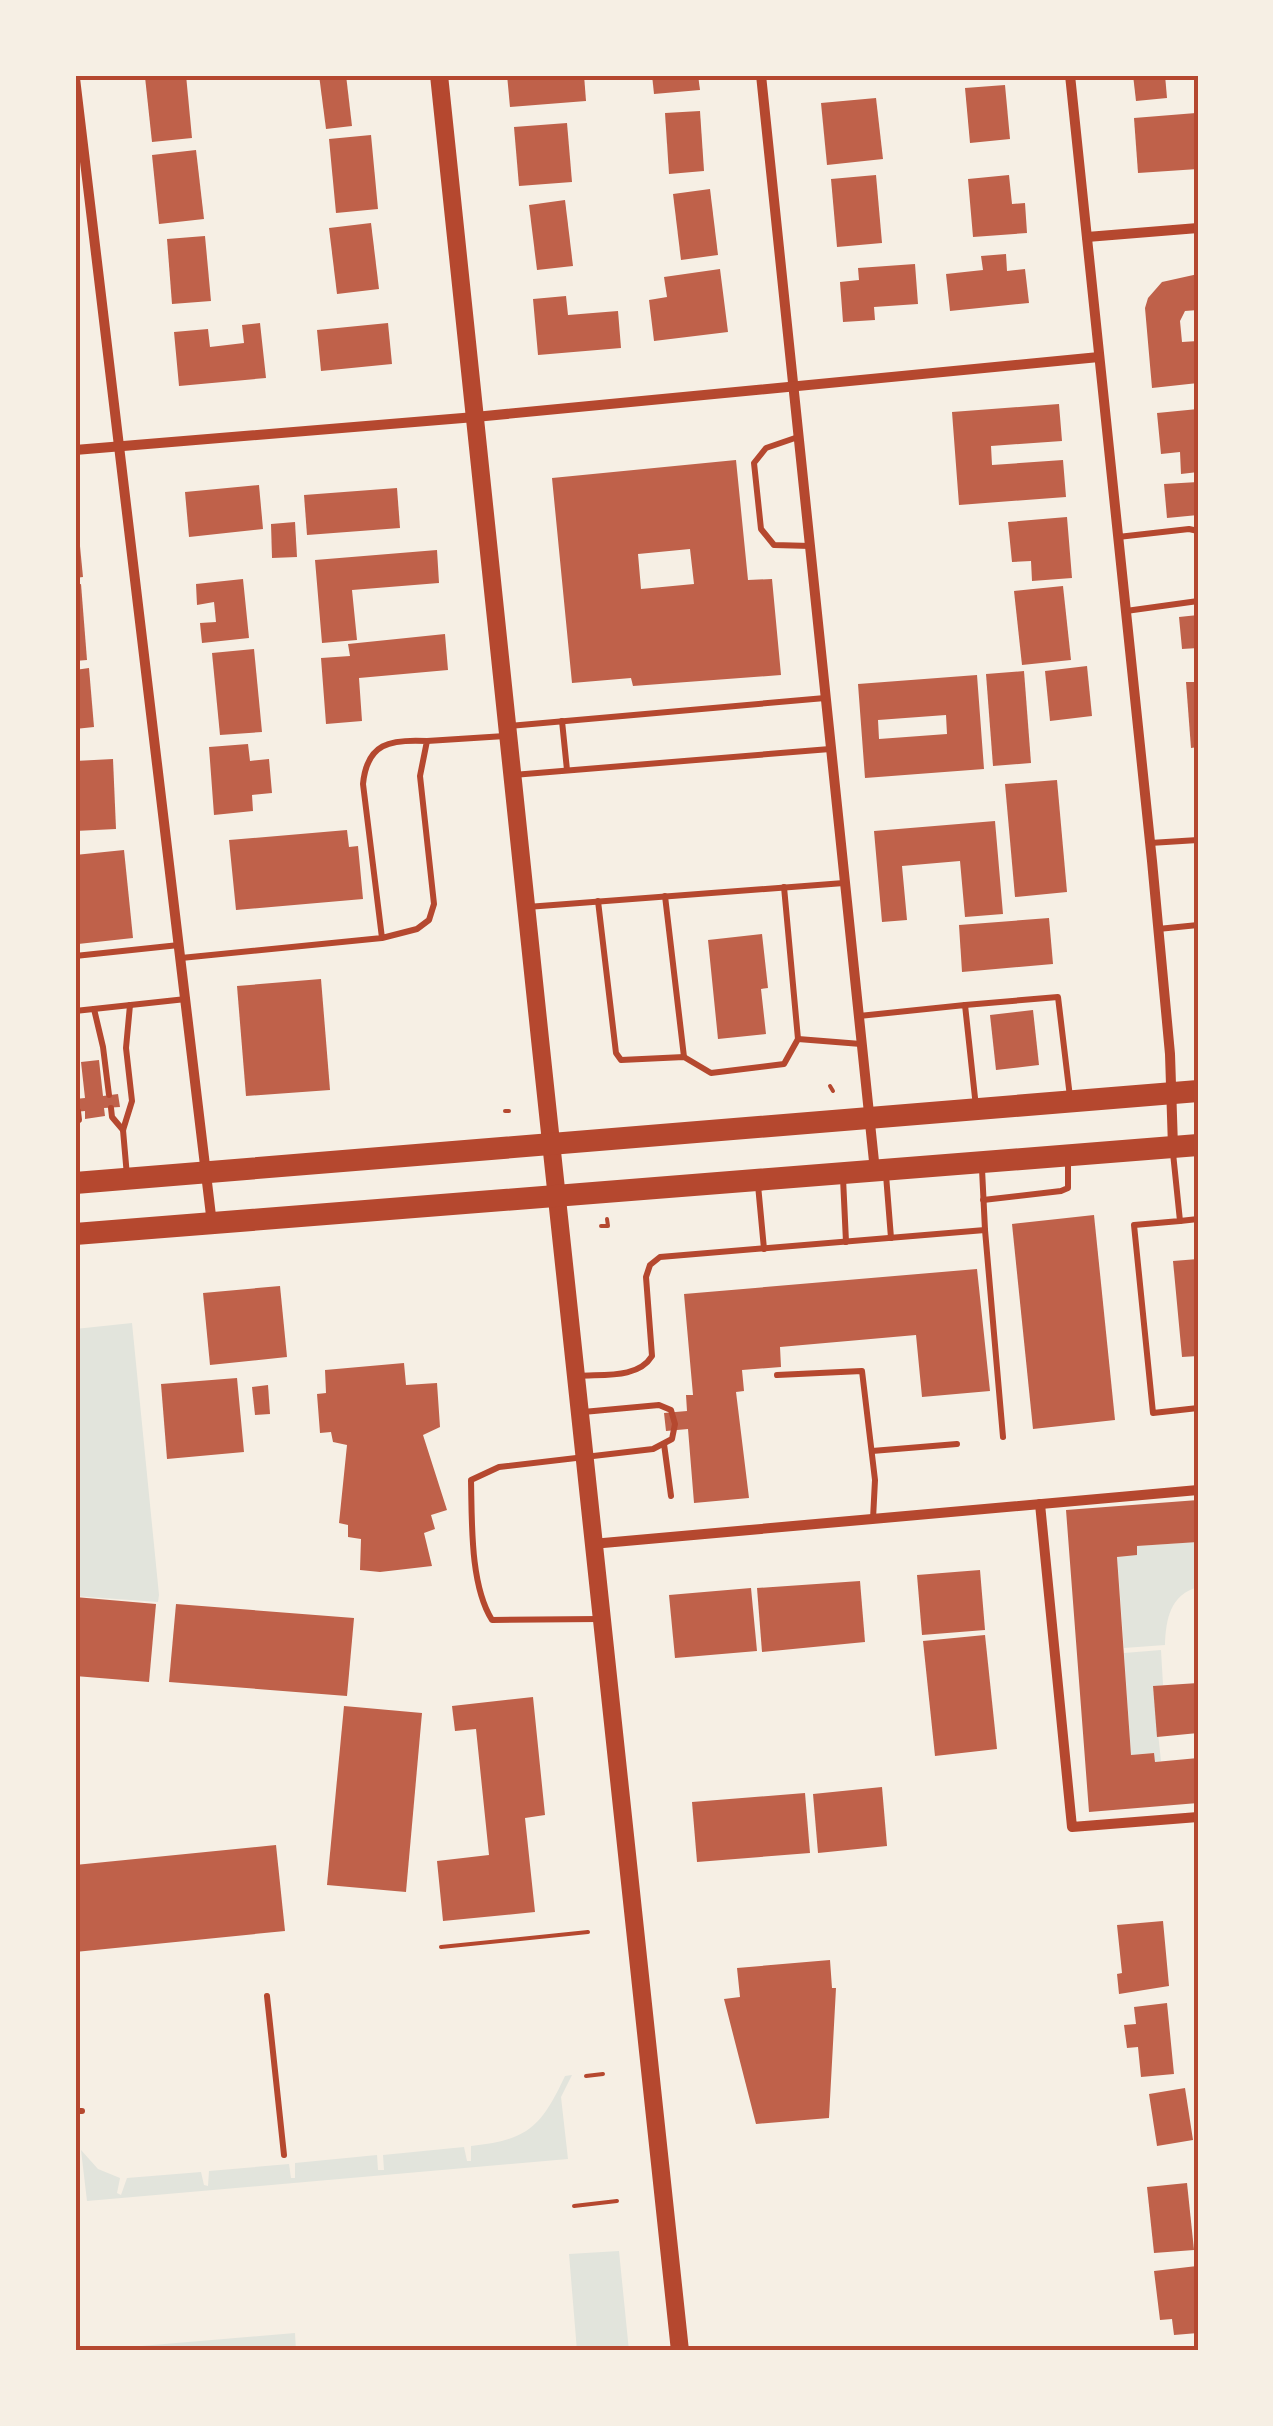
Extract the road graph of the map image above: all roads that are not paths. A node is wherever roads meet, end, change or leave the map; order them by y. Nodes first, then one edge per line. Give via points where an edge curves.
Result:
1 (439, 75) edge
2 (761, 75) edge
3 (1070, 75) edge
4 (75, 78) edge
5 (1198, 228) edge
6 (1087, 237) junction
7 (1099, 357) junction
8 (794, 385) junction
9 (474, 417) junction
10 (800, 437) junction
11 (122, 446) junction
12 (75, 450) edge
13 (1198, 531) edge
14 (1118, 537) junction
15 (811, 546) junction
16 (1198, 601) edge
17 (1126, 610) junction
18 (826, 698) junction
19 (562, 721) junction
20 (508, 731) junction
21 (426, 741) junction
22 (831, 748) junction
23 (567, 770) junction
24 (512, 775) junction
25 (1198, 840) edge
26 (1150, 844) junction
27 (846, 882) junction
28 (784, 887) junction
29 (665, 896) junction
30 (598, 902) junction
31 (526, 907) junction
32 (1198, 925) edge
33 (1157, 929) junction
34 (382, 938) junction
35 (180, 945) junction
36 (75, 956) edge
37 (181, 958) junction
38 (186, 999) junction
39 (130, 1005) junction
40 (966, 1005) junction
41 (94, 1009) junction
42 (75, 1011) edge
43 (859, 1016) junction
44 (798, 1038) junction
45 (862, 1044) junction
46 (684, 1056) junction
47 (75, 1082) edge
48 (1198, 1090) edge
49 (1170, 1093) junction
50 (109, 1095) dead end
51 (77, 1099) edge
52 (1070, 1100) junction
53 (110, 1108) dead end
54 (976, 1108) junction
55 (78, 1111) dead end
56 (870, 1118) junction
57 (75, 1122) edge
58 (123, 1130) junction
59 (550, 1144) junction
60 (1198, 1144) edge
61 (1172, 1147) junction
62 (1067, 1155) junction
63 (981, 1162) junction
64 (880, 1170) junction
65 (206, 1172) junction
66 (842, 1173) junction
67 (127, 1179) junction
68 (758, 1180) junction
69 (75, 1183) edge
70 (556, 1196) junction
71 (983, 1200) junction
72 (1198, 1220) edge
73 (1180, 1221) junction
74 (212, 1224) junction
75 (985, 1230) junction
76 (75, 1234) edge
77 (891, 1238) junction
78 (846, 1242) junction
79 (764, 1249) junction
80 (777, 1374) dead end
81 (576, 1376) junction
82 (1198, 1408) edge
83 (580, 1412) junction
84 (1003, 1437) dead end
85 (664, 1444) junction
86 (957, 1444) dead end
87 (872, 1452) junction
88 (584, 1456) junction
89 (1198, 1490) edge
90 (671, 1496) dead end
91 (1040, 1504) junction
92 (873, 1520) junction
93 (592, 1544) junction
94 (600, 1619) junction
95 (1198, 1818) edge
96 (267, 1996) dead end
97 (284, 2155) dead end
98 (680, 2351) edge

1 - 9 street
2 - 8 street
3 - 6 street
4 - 11 street
5 - 6 street
6 - 7 street
7 - 8 street
7 - 14 street
8 - 9 street
8 - 10 street
9 - 11 street
9 - 20 street
10 - 15 street
10 - 15 lane via 766,448 754,463 762,529 774,544
11 - 12 street
11 - 35 street
13 - 14 lane
14 - 17 street
15 - 18 street
16 - 17 lane
17 - 26 street
18 - 19 lane
18 - 22 street
19 - 20 lane
19 - 23 lane
20 - 21 lane
20 - 24 street
21 - 34 lane via 420,776 434,904 417,929
21 - 34 lane via 386,744 364,771
22 - 23 lane
22 - 27 street
23 - 24 lane
24 - 31 street
25 - 26 lane
26 - 33 street
27 - 28 lane
27 - 43 street
28 - 29 lane
28 - 44 lane
29 - 30 lane
29 - 46 lane
30 - 31 lane
30 - 46 lane via 616,1053 621,1060
31 - 59 street
32 - 33 lane
33 - 49 street
34 - 37 lane
35 - 36 lane
35 - 37 street
37 - 38 street
38 - 39 lane
38 - 65 street
39 - 41 lane
39 - 58 lane via 132,1101
40 - 43 lane
40 - 52 lane via 1058,996
40 - 54 lane
41 - 42 lane
41 - 50 lane
43 - 45 street
44 - 45 lane
44 - 46 lane via 784,1064 711,1073
45 - 56 street
47 - 51 lane
48 - 49 main road
49 - 52 main road
49 - 61 street
52 - 54 main road
53 - 58 lane
54 - 56 main road
55 - 57 lane
56 - 59 main road
56 - 64 street
58 - 67 lane
59 - 65 main road
59 - 70 street
60 - 61 main road
61 - 62 main road
61 - 73 lane
62 - 63 main road
62 - 71 lane via 1070,1181 1061,1192
63 - 64 main road
63 - 71 lane
64 - 66 main road
64 - 77 lane
65 - 67 main road
65 - 74 street
66 - 68 main road
66 - 78 lane
67 - 69 main road
68 - 70 main road
68 - 79 lane
70 - 74 main road
70 - 81 street
71 - 75 lane
72 - 73 lane
73 - 82 lane via 1134,1225 1153,1413
74 - 76 main road
75 - 77 lane
75 - 84 lane
77 - 78 lane
78 - 79 lane
79 - 81 lane via 660,1258 646,1277 652,1356 645,1367
80 - 87 lane via 862,1371
81 - 83 street
83 - 85 lane via 659,1405 671,1410 674,1424
83 - 88 street
85 - 88 lane
85 - 90 lane
86 - 87 lane
87 - 92 lane
88 - 93 street
88 - 94 lane via 498,1467 470,1480 472,1522 481,1602 492,1620
89 - 91 street
91 - 92 street
91 - 95 street via 1072,1827
92 - 93 street
93 - 94 street
94 - 98 street
96 - 97 lane

